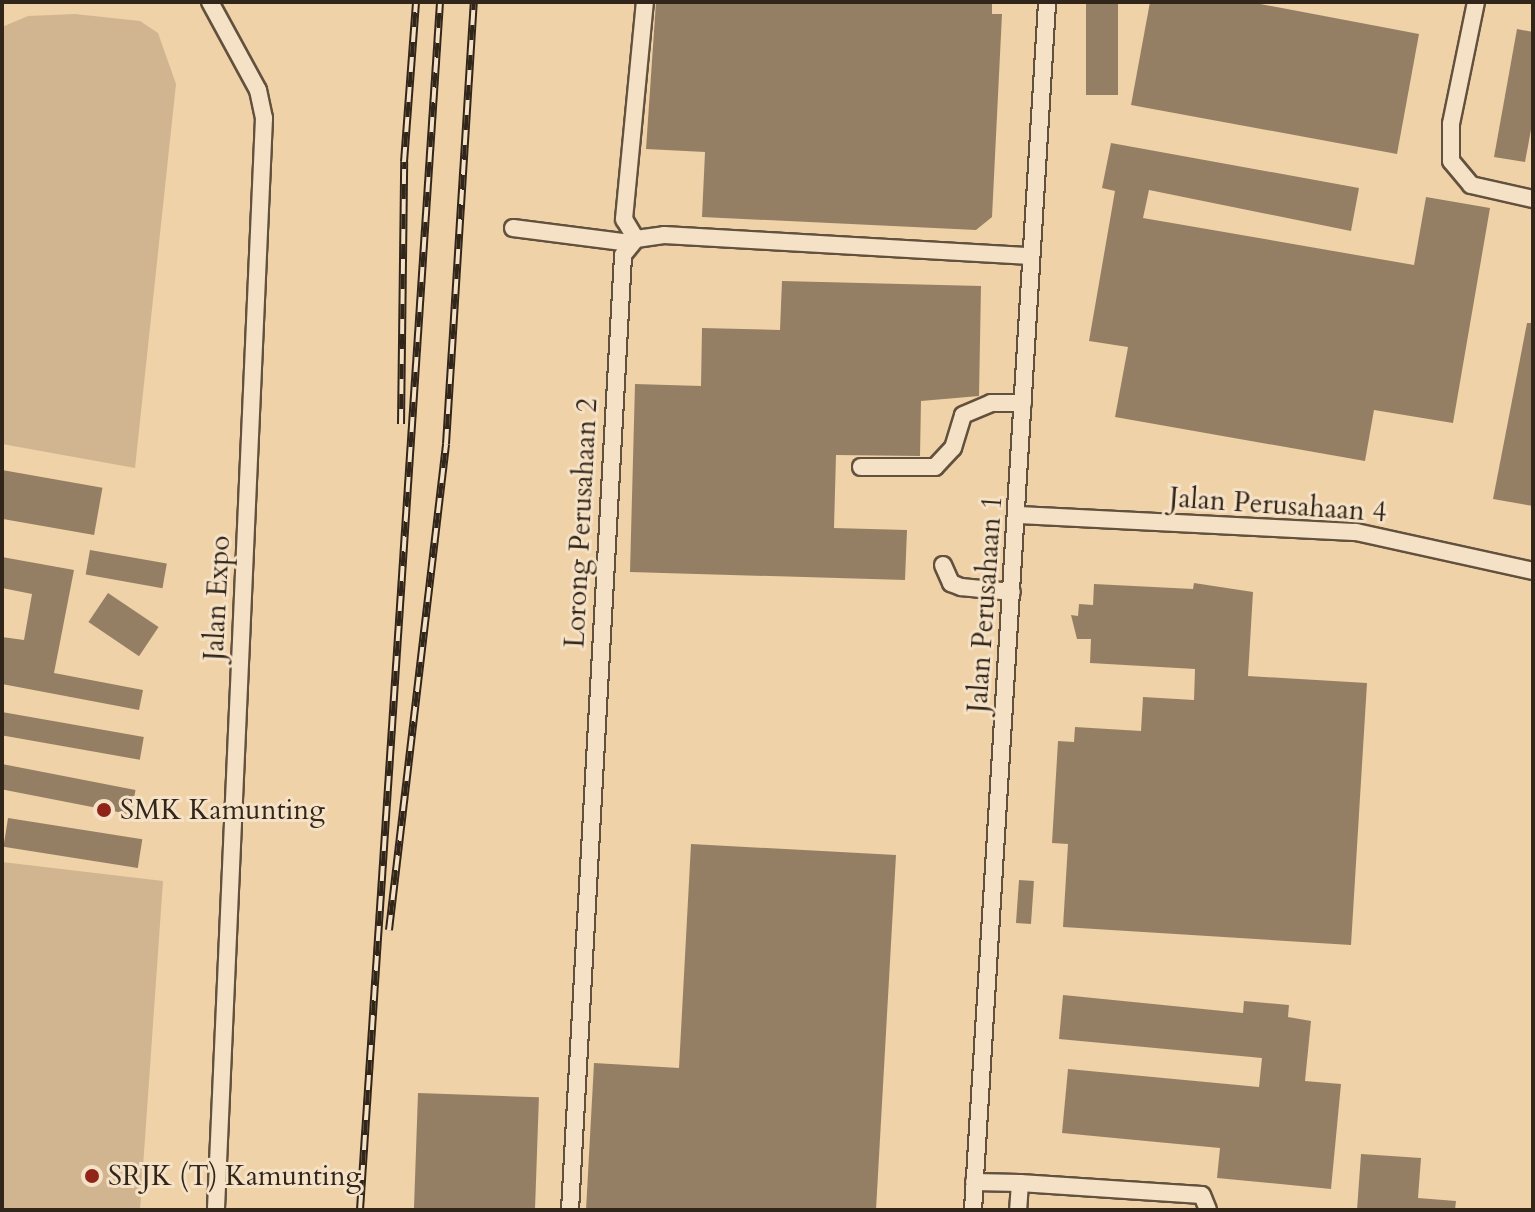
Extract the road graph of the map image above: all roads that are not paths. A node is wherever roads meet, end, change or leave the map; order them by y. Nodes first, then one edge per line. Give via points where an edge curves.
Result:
1 (210, 2) edge
2 (645, 2) edge
3 (1047, 2) edge
4 (1476, 2) edge
5 (1533, 199) edge
6 (513, 228) dead end
7 (633, 241) junction
8 (1030, 256) junction
9 (1023, 403) junction
10 (861, 467) dead end
11 (1017, 515) junction
12 (943, 565) dead end
13 (1533, 571) edge
14 (1012, 592) junction
15 (974, 1182) junction
16 (1020, 1183) junction
17 (216, 1210) edge
18 (570, 1210) edge
19 (973, 1210) edge
20 (1018, 1210) edge
21 (1208, 1210) edge

1 - 17 street, Jalan Expo via 258,90 264,118
2 - 7 street via 624,219
3 - 8 street, Jalan Perusahaan 1
4 - 5 street via 1451,124 1451,161 1471,185
6 - 7 street
7 - 8 street via 664,235
7 - 18 street, Lorong Perusahaan 2 via 620,270
8 - 9 street, Jalan Perusahaan 1
9 - 10 street via 991,403 963,415 953,448 935,467
9 - 11 street, Jalan Perusahaan 1
11 - 13 street, Jalan Perusahaan 4 via 1356,532
11 - 14 street, Jalan Perusahaan 1
12 - 14 street via 951,583 961,587
14 - 15 street, Jalan Perusahaan 1
15 - 16 street
15 - 19 street, Jalan Perusahaan 1
16 - 20 street
16 - 21 street via 1202,1195

